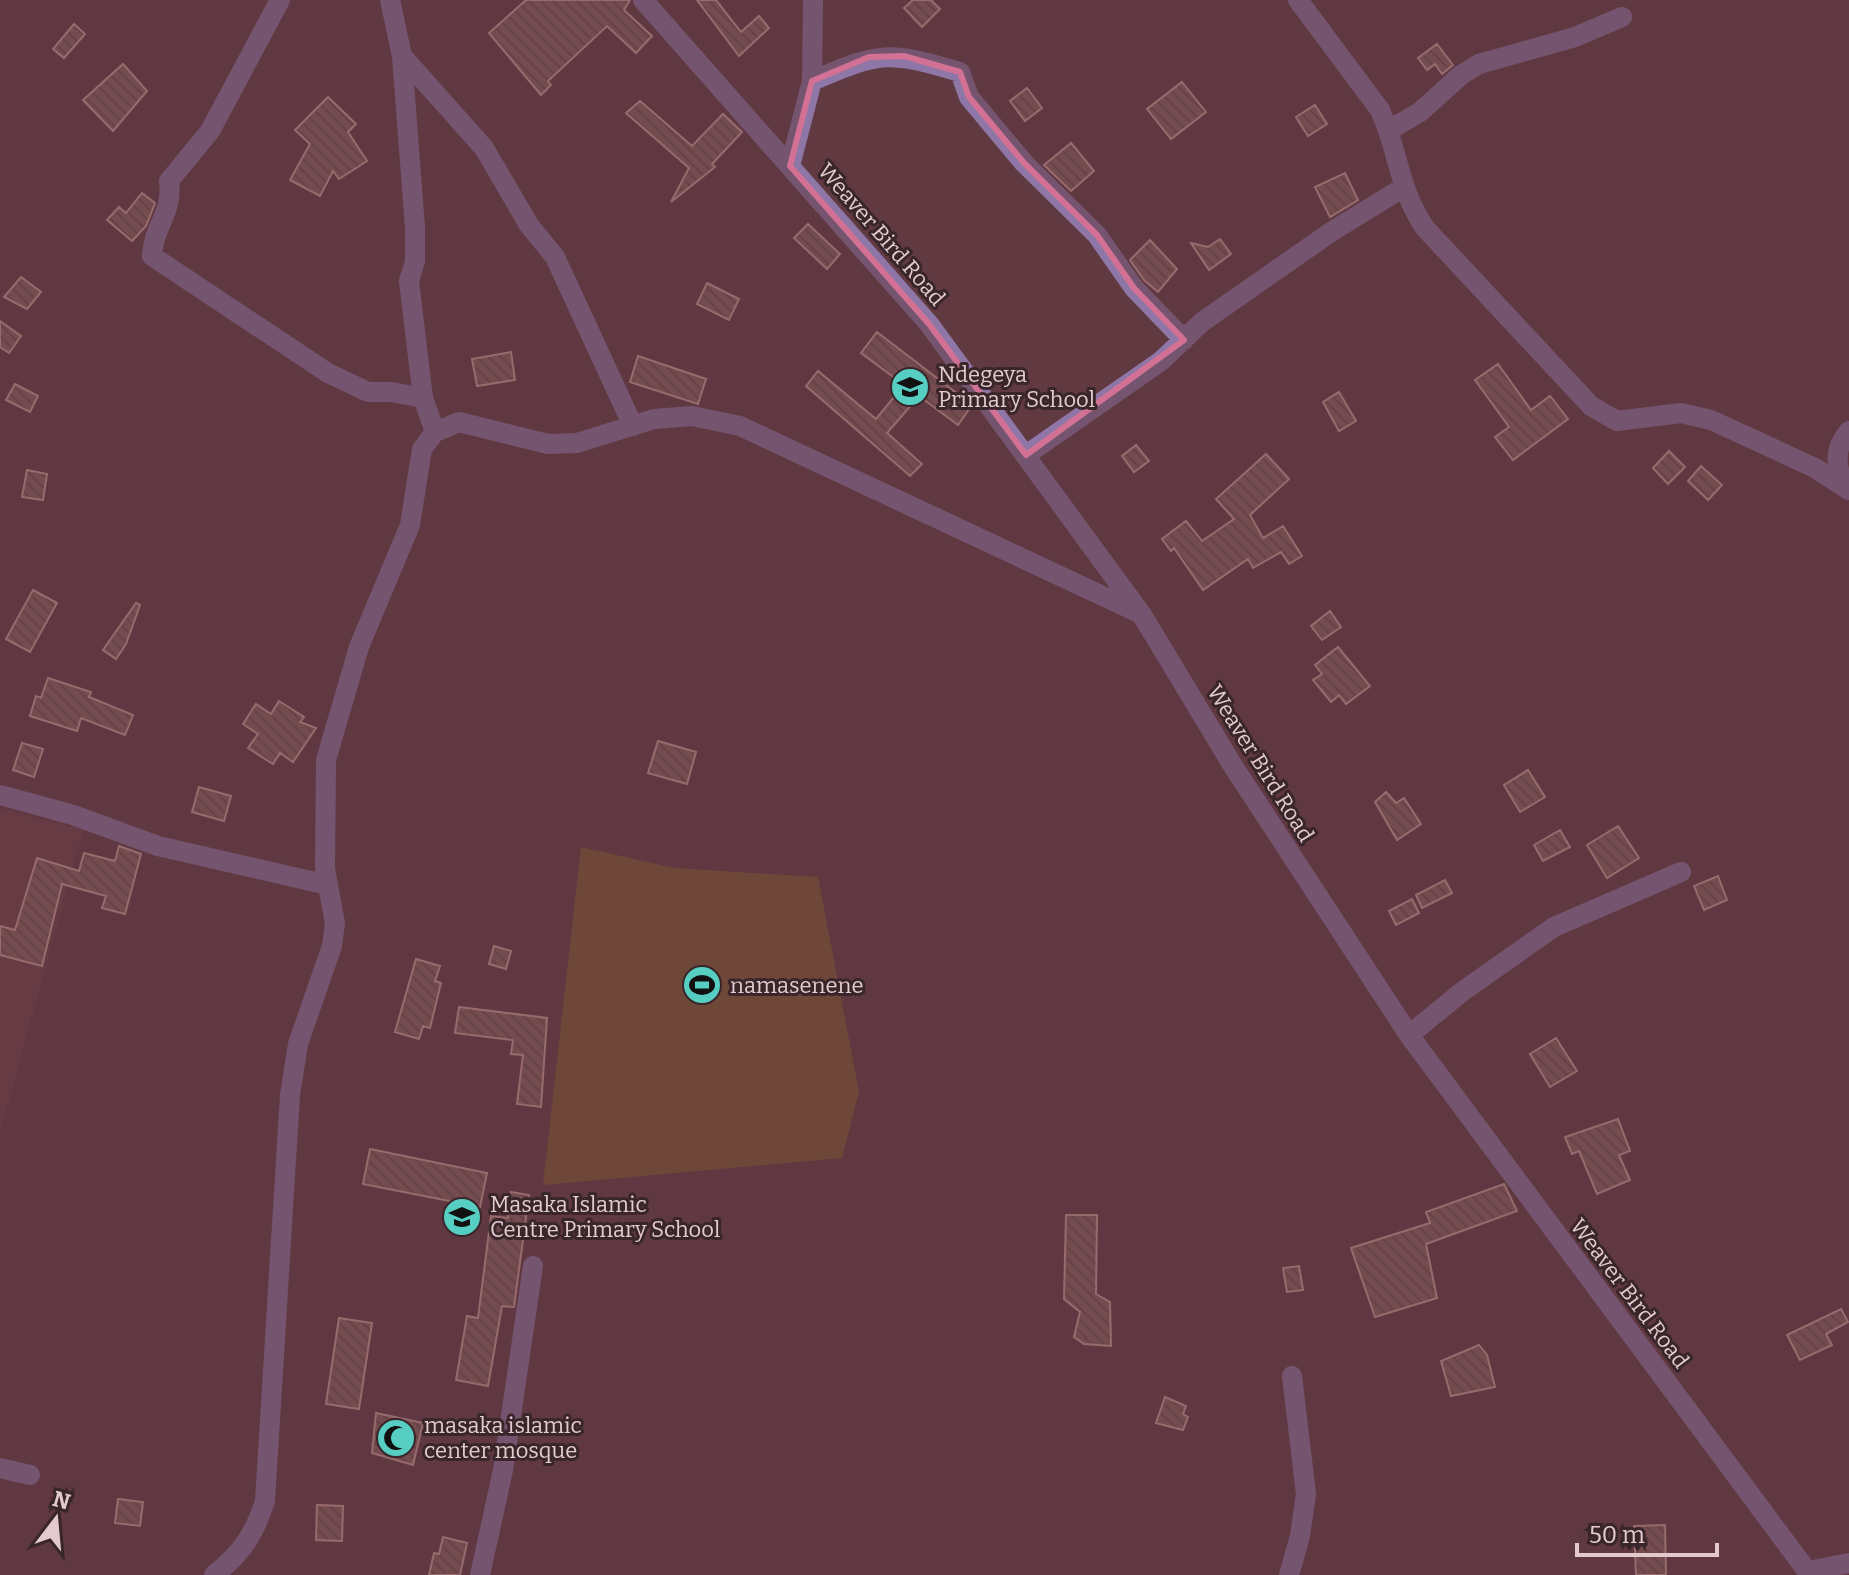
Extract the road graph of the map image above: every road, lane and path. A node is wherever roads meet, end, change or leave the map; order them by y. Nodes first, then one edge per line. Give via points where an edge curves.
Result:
1 (280, 0) edge
2 (390, 0) edge
3 (643, 0) edge
4 (813, 0) edge
5 (1298, 0) edge
6 (1622, 17) dead end
7 (402, 56) junction
8 (812, 81) junction
9 (1389, 130) junction
10 (790, 166) junction
11 (1404, 187) junction
12 (1184, 340) junction
13 (423, 398) junction
14 (633, 426) junction
15 (1849, 431) edge
16 (435, 432) junction
17 (1026, 455) junction
18 (1846, 488) edge
19 (1142, 615) junction
20 (0, 795) edge
21 (1681, 872) dead end
22 (328, 885) junction
23 (1409, 1035) junction
24 (533, 1266) dead end
25 (1292, 1376) dead end
26 (0, 1468) edge
27 (30, 1475) dead end
28 (1849, 1563) edge
29 (1809, 1573) edge
30 (214, 1575) edge
31 (480, 1575) edge
32 (1289, 1575) edge

1 - 13 street via 210,131 169,181 171,204 153,235 152,256 328,373 368,392
2 - 7 street
3 - 10 street, Weaver Bird Road
4 - 8 street
5 - 9 street via 1380,110
6 - 9 street via 1575,37 1479,64
7 - 13 street via 415,228 409,281
7 - 14 street via 484,148 529,225 555,257
8 - 10 street
8 - 12 street via 869,57 904,56 960,72 969,97 1024,163 1097,235 1134,288
9 - 11 street
10 - 17 street, Weaver Bird Road via 929,324
11 - 12 street via 1331,232
11 - 18 street via 1425,228 1599,412 1617,421 1681,413 1711,420
12 - 17 street
13 - 16 street
14 - 16 street via 577,443 548,444 459,422
14 - 19 street via 692,416 740,426
15 - 18 street via 1836,454
16 - 22 street via 422,449 410,525 359,647 326,760
17 - 19 street, Weaver Bird Road
19 - 23 street, Weaver Bird Road via 1233,766
20 - 22 street via 158,846
21 - 23 street via 1554,927
22 - 30 street via 335,923 332,946 298,1044 290,1095 265,1501 242,1552
23 - 29 street, Weaver Bird Road
24 - 31 street via 503,1470
25 - 32 street via 1306,1494
26 - 27 street
28 - 29 street

